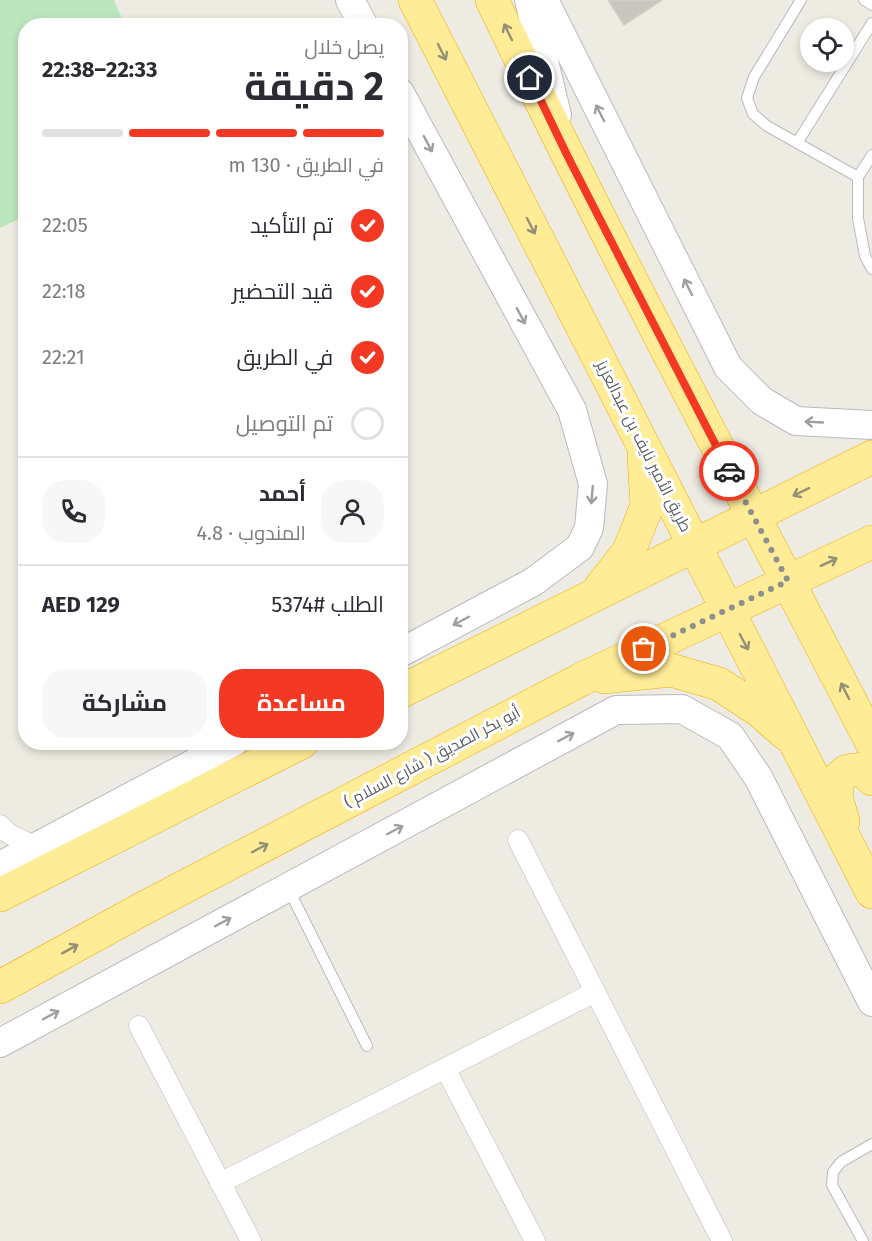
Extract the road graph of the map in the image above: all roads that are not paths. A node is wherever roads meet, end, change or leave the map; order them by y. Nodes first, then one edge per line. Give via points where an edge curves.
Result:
1 (350, 0) edge
2 (415, 0) edge
3 (492, 0) edge
4 (530, 0) edge
5 (544, 0) edge
6 (801, 0) edge
7 (864, 0) edge
8 (872, 5) edge
9 (360, 18) edge
10 (872, 23) edge
11 (408, 108) edge
12 (797, 143) junction
13 (567, 155) junction
14 (872, 155) edge
15 (858, 177) junction
16 (872, 269) edge
17 (872, 425) edge
18 (644, 446) junction
19 (872, 457) edge
20 (752, 517) junction
21 (872, 542) edge
22 (694, 546) junction
23 (788, 581) junction
24 (727, 609) junction
25 (543, 620) junction
26 (408, 649) edge
27 (582, 679) junction
28 (408, 688) edge
29 (872, 743) edge
30 (797, 744) junction
31 (219, 750) edge
32 (286, 750) edge
33 (872, 780) edge
34 (0, 825) edge
35 (518, 840) dead end
36 (36, 847) junction
37 (856, 860) junction
38 (0, 866) edge
39 (288, 887) junction
40 (872, 892) edge
41 (0, 896) edge
42 (0, 987) edge
43 (595, 992) junction
44 (872, 1002) edge
45 (140, 1026) dead end
46 (0, 1043) edge
47 (367, 1046) dead end
48 (445, 1068) junction
49 (872, 1144) edge
50 (220, 1183) junction
51 (251, 1241) edge
52 (535, 1241) edge
53 (722, 1241) edge
54 (863, 1241) edge

1 - 9 main road
2 -> 18 highway, طريق الأمير نايف بن عبدالعزيز
13 -> 3 highway
4 - 13 main road
17 -> 5 main road via 796,421 762,401 728,367
6 - 12 lane via 754,77 747,99 753,114
7 - 8 lane
10 - 12 lane
11 -> 26 main road via 572,410 593,484 589,528 580,547 533,582
12 - 15 lane
13 - 20 highway
14 - 15 lane
15 - 16 lane via 858,218 865,256
18 - 22 highway, طريق الأمير نايف بن عبدالعزيز
18 - 25 highway via 647,506 629,551 601,588
19 -> 20 highway
20 - 22 highway
20 - 23 highway
23 -> 21 highway, ( شارع السلام ) أبو بكر الصديق
22 - 24 highway, طريق الأمير نايف بن عبدالعزيز
22 - 25 highway
23 - 24 highway, ( شارع السلام ) أبو بكر الصديق
29 -> 23 highway
24 - 27 highway, ( شارع السلام ) أبو بكر الصديق
24 -> 30 highway, طريق الأمير نايف بن عبدالعزيز
25 - 28 highway
27 - 30 highway via 671,670 719,684 760,711
42 -> 27 highway, ( شارع السلام ) أبو بكر الصديق
30 - 37 highway, طريق الأمير نايف بن عبدالعزيز
31 - 36 main road
32 - 41 highway
33 - 37 highway via 862,769 847,771 838,779 836,797
34 - 36 street
35 - 43 street
36 - 38 main road
37 - 40 highway, طريق الأمير نايف بن عبدالعزيز
39 -> 44 main road via 616,710 682,709 730,736 758,777
46 -> 39 main road
39 - 47 lane
43 - 48 street
43 - 53 street
45 - 50 street
48 - 50 street
48 - 52 street
49 - 54 lane via 841,1162 832,1172 832,1185
50 - 51 street

